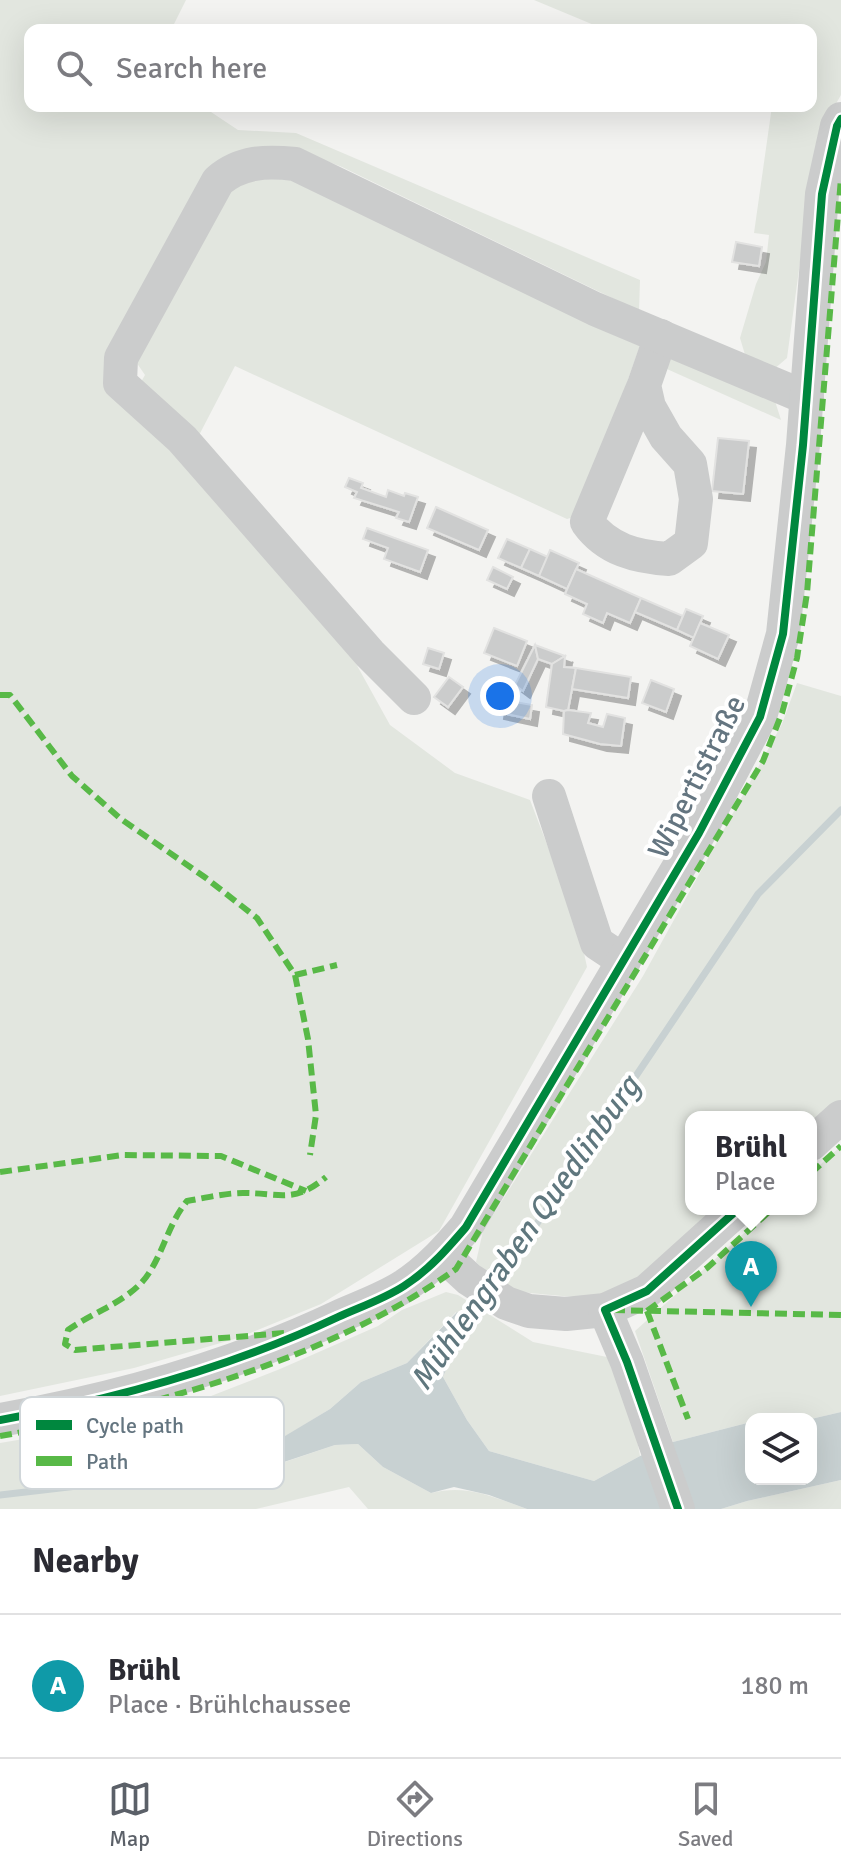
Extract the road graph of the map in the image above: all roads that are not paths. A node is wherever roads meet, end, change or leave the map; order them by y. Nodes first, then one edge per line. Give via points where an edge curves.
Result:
1 (841, 119) edge
2 (661, 336) junction
3 (644, 385) junction
4 (807, 398) junction
5 (414, 698) dead end
6 (549, 796) dead end
7 (624, 961) junction
8 (841, 1117) edge
9 (817, 1139) edge
10 (731, 1215) edge
11 (443, 1255) junction
12 (605, 1310) junction
13 (108, 1397) edge
14 (20, 1416) edge
15 (0, 1420) edge
16 (678, 1509) edge

1 - 4 street, Wipertistraße via 822,194
2 - 3 street
2 - 4 street
2 - 5 street via 295,164 246,165 218,181 121,358 120,383 182,439
3 - 3 street via 666,437 690,464 696,499 691,543 669,559 639,557 598,537 587,522
4 - 7 street, Wipertistraße via 783,634 760,717
6 - 7 street via 597,943
7 - 11 street, Wipertistraße via 466,1227
8 - 9 street
10 - 12 street via 647,1291
11 - 12 street via 469,1279 529,1311
11 - 13 street, Wipertistraße via 402,1287 307,1332
12 - 16 street
14 - 15 street, Wipertistraße

